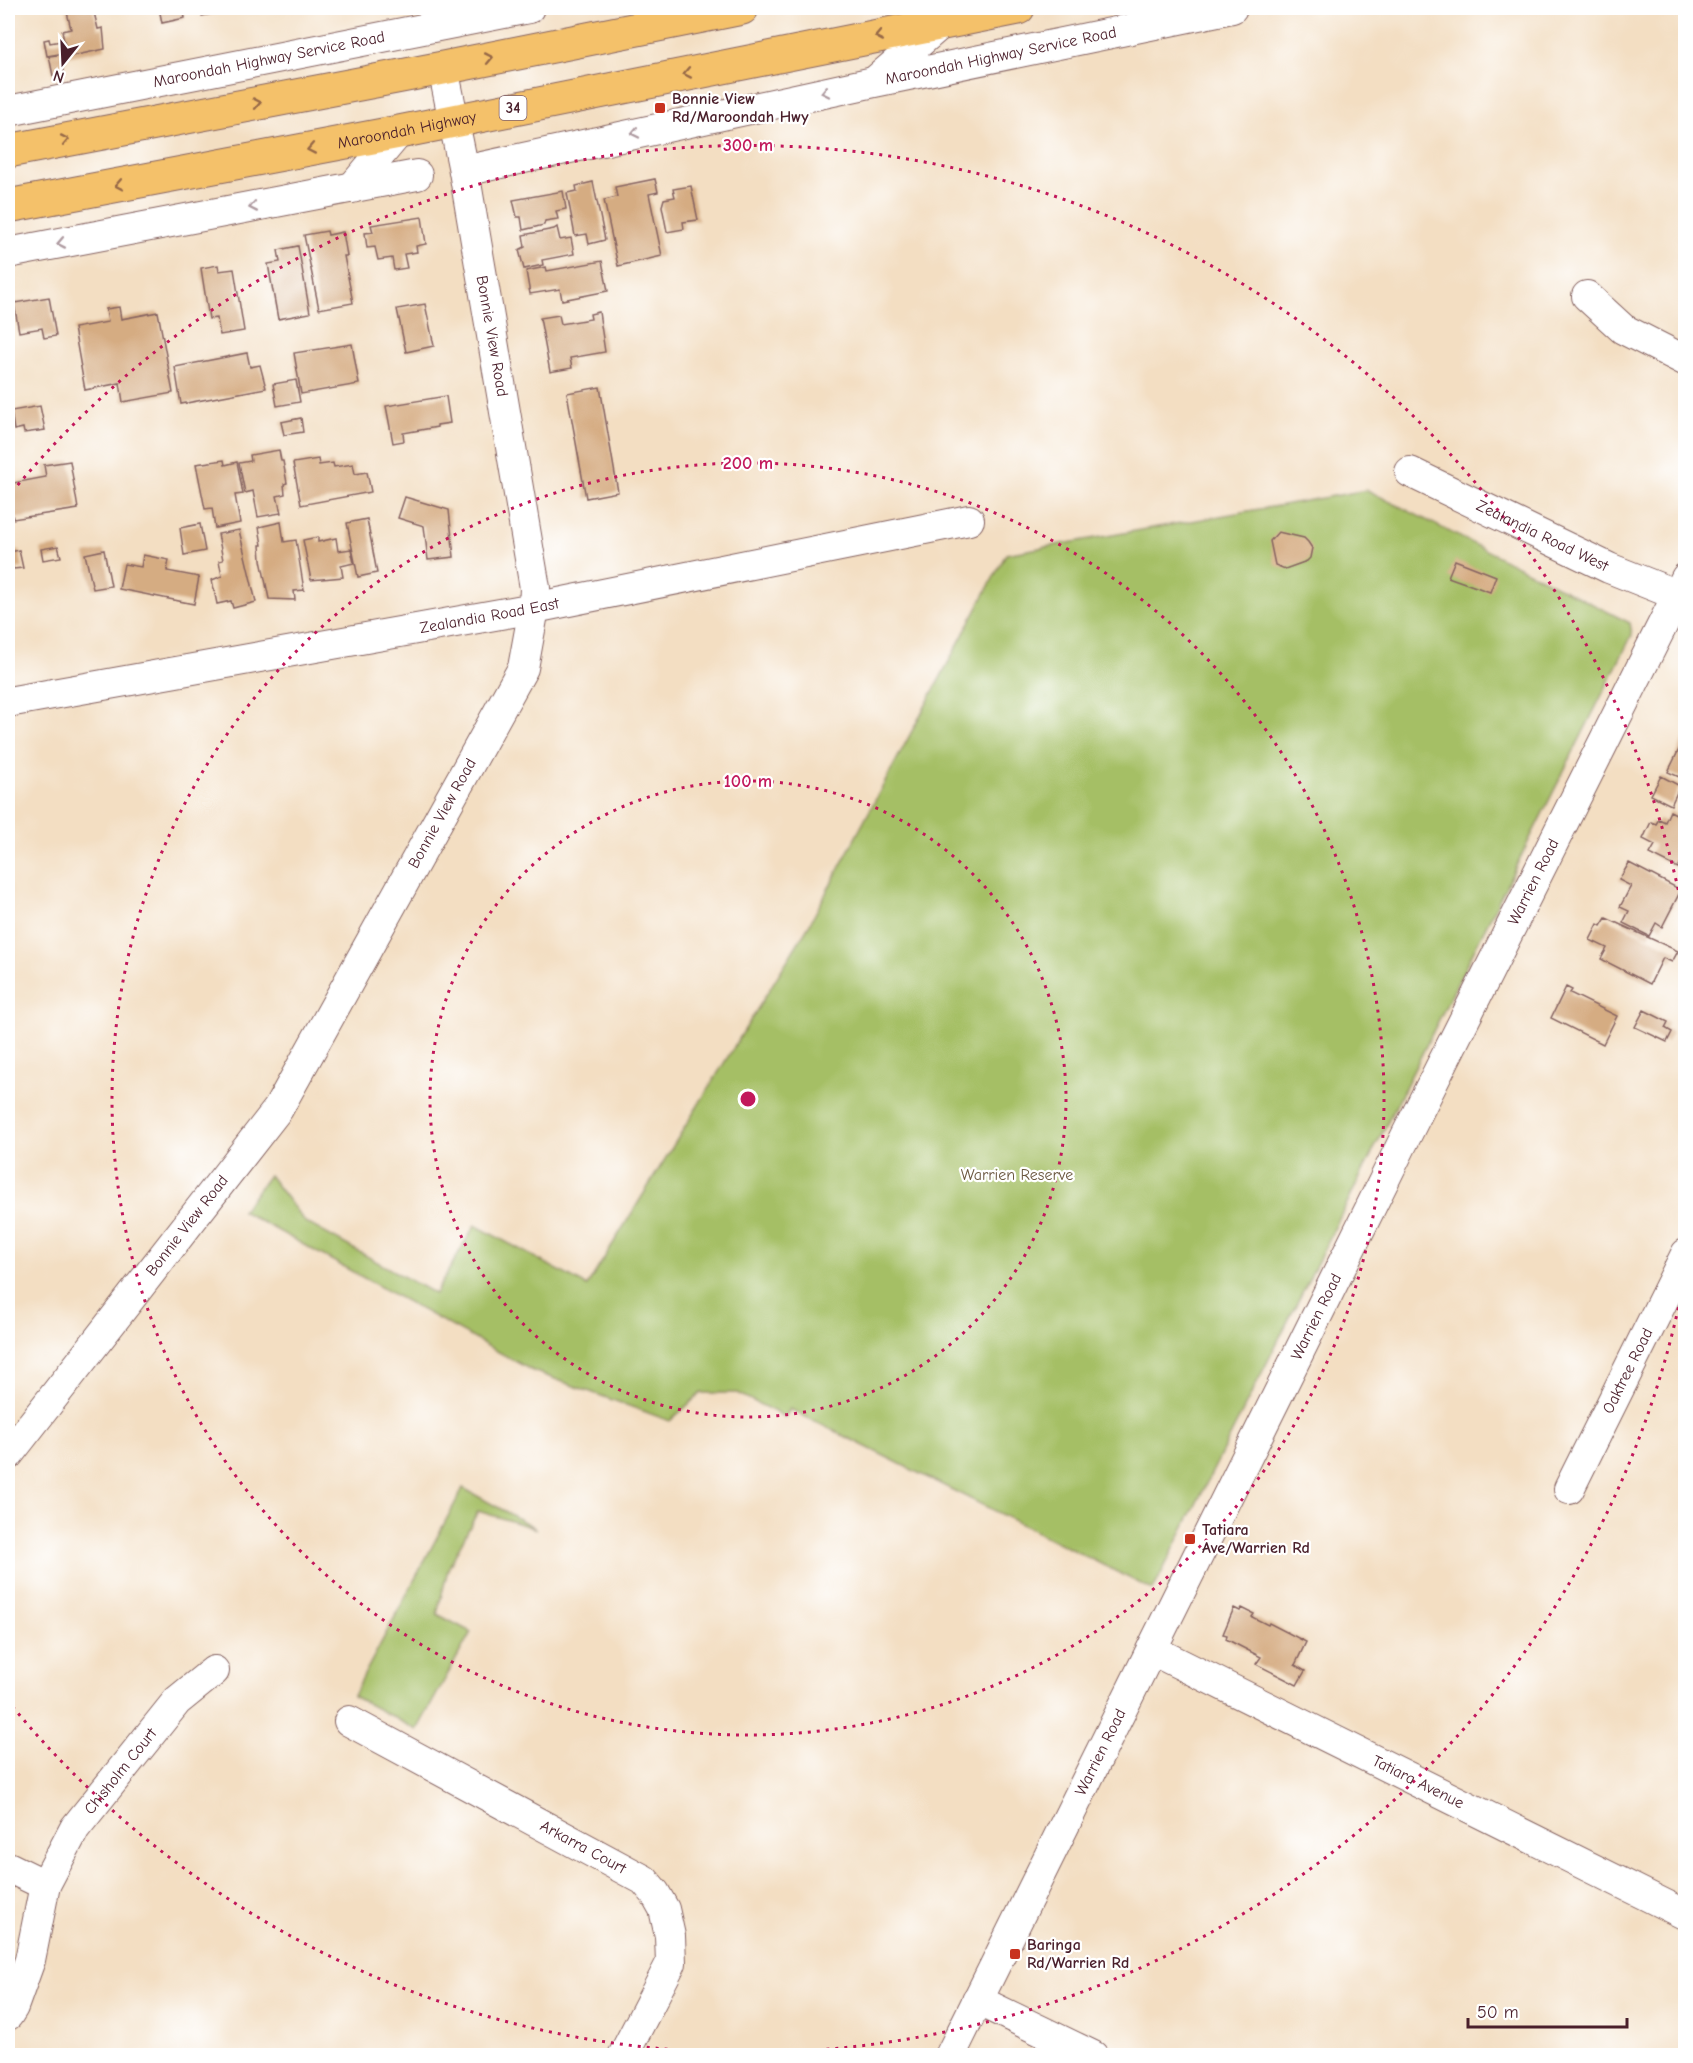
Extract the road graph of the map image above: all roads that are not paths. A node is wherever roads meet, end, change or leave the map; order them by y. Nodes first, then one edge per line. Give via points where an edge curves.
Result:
1 (520, 8) edge
2 (742, 8) edge
3 (1018, 8) edge
4 (1232, 8) edge
5 (940, 24) junction
6 (443, 68) junction
7 (874, 82) junction
8 (8, 111) edge
9 (453, 120) junction
10 (399, 132) junction
11 (8, 151) edge
12 (464, 171) junction
13 (417, 175) dead end
14 (352, 188) junction
15 (8, 206) edge
16 (8, 253) edge
17 (1587, 296) dead end
18 (1686, 361) edge
19 (1410, 472) dead end
20 (969, 520) dead end
21 (1681, 586) edge
22 (534, 608) junction
23 (8, 702) edge
24 (1686, 1254) edge
25 (8, 1455) edge
26 (1569, 1489) dead end
27 (1152, 1650) junction
28 (214, 1671) dead end
29 (349, 1721) dead end
30 (8, 1867) edge
31 (45, 1885) junction
32 (1686, 1915) edge
33 (977, 2000) junction
34 (8, 2015) edge
35 (623, 2055) edge
36 (950, 2055) edge
37 (1093, 2055) edge

1 - 8 street, Maroondah Highway Service Road
6 -> 2 highway
3 - 5 highway, Maroondah Highway / 34
4 - 7 street, Maroondah Highway Service Road
5 - 7 street, Maroondah Highway Service Road
5 -> 9 highway, Maroondah Highway / 34
6 - 9 street, Bonnie View Road
11 -> 6 highway
7 -> 12 street, Maroondah Highway Service Road
9 - 10 highway, Maroondah Highway / 34
9 - 12 street, Bonnie View Road
10 - 14 street
10 -> 15 highway, Maroondah Highway / 34
12 - 22 street, Bonnie View Road via 535,588
13 - 14 street
14 -> 16 street
17 - 18 street via 1623,328
19 - 21 street, Zealandia Road West via 1609,568
20 - 22 street, Zealandia Road East
21 - 27 street, Warrien Road
22 - 23 street, Zealandia Road East
22 - 25 street, Bonnie View Road via 523,668 278,1109
24 - 26 street, Oaktree Road
27 - 32 street, Tatiara Avenue
27 - 33 street, Warrien Road
28 - 31 street, Chisholm Court via 177,1701 75,1828
29 - 35 street, Arkarra Court via 644,1880 655,1893 664,1909 671,1963
30 - 31 street
31 - 34 street, Chisholm Court via 30,1960
33 - 36 street, Warrien Road
33 - 37 street

